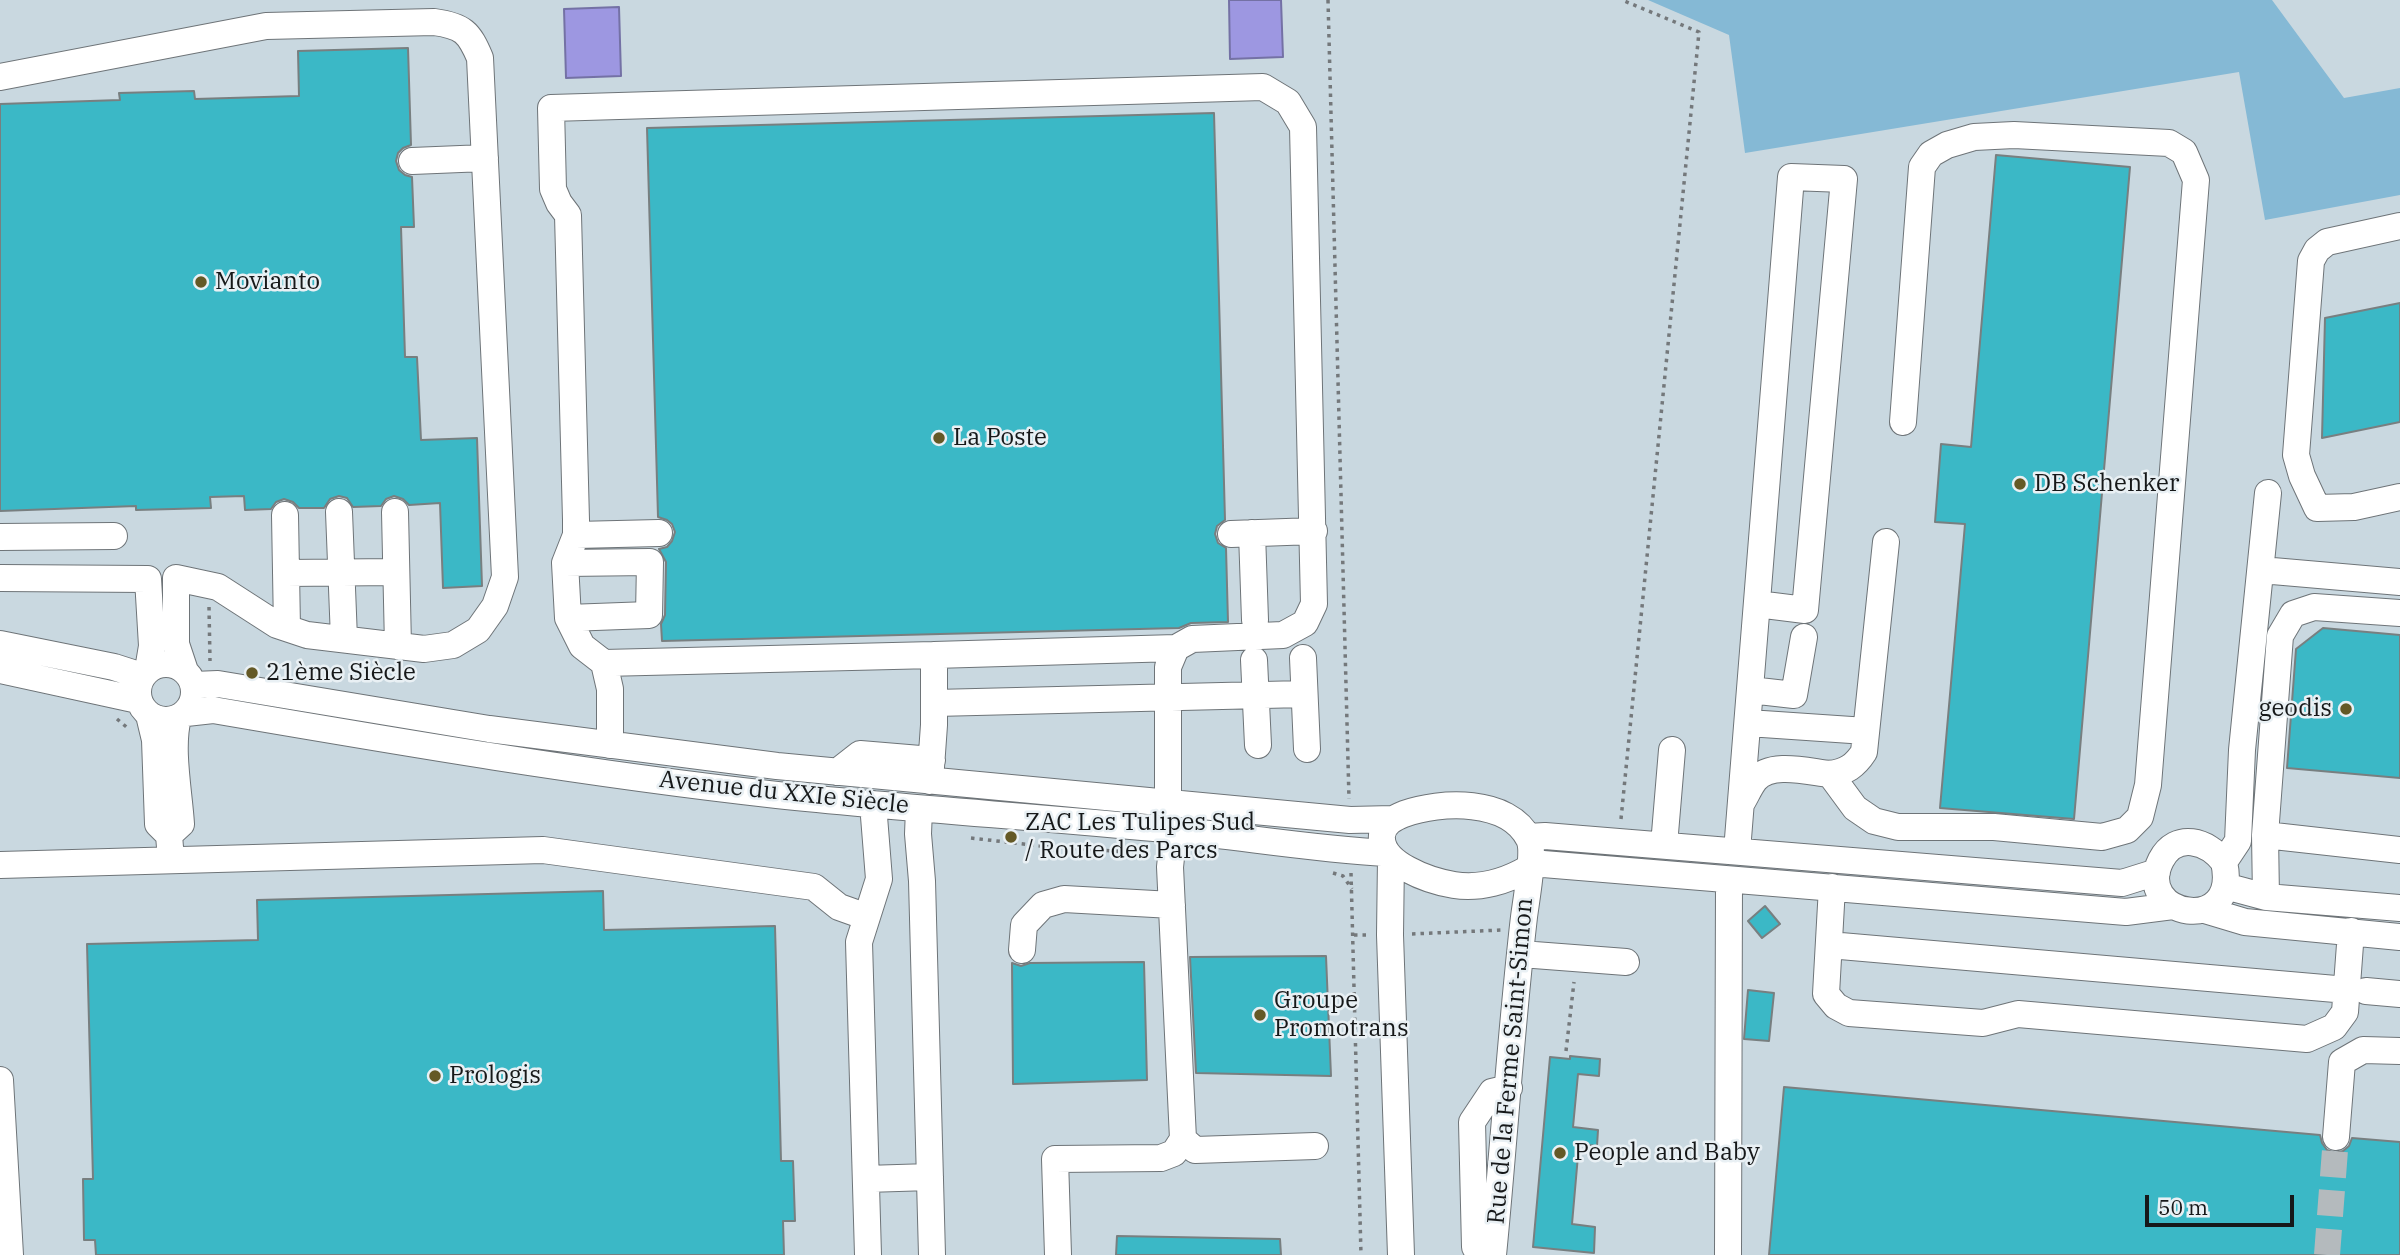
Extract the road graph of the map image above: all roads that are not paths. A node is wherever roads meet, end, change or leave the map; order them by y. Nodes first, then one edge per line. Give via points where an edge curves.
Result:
1 (0, 77) edge
2 (485, 158) junction
3 (412, 161) dead end
4 (2400, 226) edge
5 (1903, 422) dead end
6 (2267, 493) dead end
7 (2400, 497) edge
8 (339, 512) dead end
9 (395, 512) dead end
10 (285, 515) dead end
11 (1314, 531) junction
12 (659, 533) dead end
13 (576, 535) junction
14 (0, 537) edge
15 (1886, 542) dead end
16 (565, 563) junction
17 (2261, 570) junction
18 (286, 572) junction
19 (341, 572) junction
20 (397, 572) junction
21 (0, 578) edge
22 (91, 579) junction
23 (148, 579) junction
24 (176, 579) junction
25 (2400, 582) edge
26 (1757, 604) junction
27 (2400, 613) edge
28 (568, 618) junction
29 (1255, 620) dead end
30 (287, 628) junction
31 (1804, 637) dead end
32 (344, 639) junction
33 (0, 643) edge
34 (398, 646) junction
35 (1176, 648) junction
36 (934, 655) junction
37 (1303, 658) dead end
38 (1254, 660) dead end
39 (604, 663) junction
40 (0, 670) edge
41 (189, 678) junction
42 (144, 690) junction
43 (1750, 690) junction
44 (1304, 694) junction
45 (1255, 695) junction
46 (1168, 696) junction
47 (935, 703) junction
48 (182, 715) junction
49 (1748, 723) junction
50 (1866, 731) junction
51 (610, 745) junction
52 (1258, 745) dead end
53 (1307, 749) dead end
54 (1672, 750) dead end
55 (931, 771) junction
56 (1830, 774) junction
57 (873, 804) junction
58 (1168, 804) junction
59 (1741, 804) junction
60 (919, 808) junction
61 (1393, 819) junction
62 (1174, 830) junction
63 (2265, 835) junction
64 (1664, 845) junction
65 (170, 847) junction
66 (2400, 850) edge
67 (1737, 851) junction
68 (1388, 856) junction
69 (1530, 856) junction
70 (0, 865) edge
71 (2218, 865) junction
72 (2157, 872) junction
73 (1729, 880) junction
74 (1832, 887) junction
75 (2266, 897) junction
76 (1171, 905) junction
77 (2173, 906) junction
78 (2400, 908) edge
79 (2205, 910) junction
80 (867, 918) junction
81 (2351, 931) junction
82 (2400, 937) edge
83 (1522, 942) junction
84 (1829, 945) junction
85 (1022, 950) dead end
86 (1626, 962) dead end
87 (2356, 990) junction
88 (2400, 994) edge
89 (2400, 1051) edge
90 (0, 1080) edge
91 (1509, 1088) junction
92 (2336, 1137) tunnel mouth
93 (1183, 1139) junction
94 (1315, 1146) dead end
95 (930, 1178) junction
96 (866, 1179) junction
97 (10, 1255) edge
98 (868, 1255) edge
99 (932, 1255) edge
100 (1058, 1255) edge
101 (1401, 1255) edge
102 (1480, 1255) edge
103 (1493, 1255) edge
104 (1728, 1255) edge

1 - 2 street via 266,26 456,25 472,38 480,58
2 - 3 street
2 - 34 street via 505,577 495,606 478,630 453,645
4 - 7 street via 2327,242 2311,261 2296,455 2317,508 2354,507
5 - 56 street via 1922,167 1931,154 1974,137 2014,135 2169,143 2184,152 2196,180 2148,785 2140,817 2127,830 2102,837 1994,827 1898,827 1874,821 1855,808
6 - 17 street
8 - 19 street
9 - 20 street
10 - 18 street
11 - 13 street via 1303,127 1288,102 1263,87 551,108 553,189 568,215
11 - 29 street via 1242,533
11 - 35 street via 1314,604 1305,623 1283,635 1192,639
12 - 13 street
13 - 16 street
14 - 22 street via 102,537
15 - 50 street
16 - 28 street
16 - 28 street via 650,562 649,615
17 - 25 street
17 - 71 street via 2242,750 2238,841
18 - 19 street
18 - 30 street
19 - 20 street
19 - 32 street
20 - 34 street
21 - 22 street
22 - 23 street
23 - 24 street
23 - 42 street via 152,646
24 - 30 street via 218,587
24 - 41 street via 176,644
26 - 26 street via 1791,177 1844,179 1805,610
26 - 43 street
27 - 63 street via 2314,607 2293,614 2280,636
28 - 39 street via 582,646
30 - 32 street
31 - 43 street via 1794,695
32 - 34 street
33 - 42 street via 114,667
35 - 36 street
35 - 46 street via 1168,667
36 - 39 street
36 - 47 street
37 - 44 street
38 - 45 street
39 - 51 street via 610,689
40 - 42 street
41 - 42 street via 170,664 162,664
41 - 48 street via 194,700
41 - 51 street, Avenue du XXIe Siècle
42 - 48 street via 163,720
42 - 65 street via 155,740 158,824
43 - 49 street
44 - 45 street
44 - 53 street
45 - 46 street
45 - 52 street
46 - 47 street
46 - 58 street
47 - 55 street
48 - 57 street, Avenue du XXIe Siècle via 212,709 489,757
48 - 65 street via 176,727 181,824
49 - 50 street
49 - 59 street
50 - 56 street via 1858,761 1845,772
51 - 55 street, Avenue du XXIe Siècle via 837,772
54 - 64 street
55 - 58 street, Avenue du XXIe Siècle
56 - 59 street via 1767,772 1756,778
57 - 60 street, Avenue du XXIe Siècle
57 - 80 street via 879,879
58 - 61 street, Avenue du XXIe Siècle via 1350,820
59 - 67 street
60 - 62 street, Avenue du XXIe Siècle
60 - 95 street
61 - 68 street via 1383,830 1381,844
61 - 69 street, Avenue du XXIe Siècle via 1442,805 1502,813 1521,826
62 - 68 street, Avenue du XXIe Siècle
62 - 76 street
63 - 66 street
63 - 75 street
64 - 67 street
64 - 69 street via 1545,836
65 - 70 street
65 - 80 street via 543,850 814,887 839,907
67 - 72 street via 2122,883
68 - 69 street via 1420,876 1455,885 1508,880
68 - 101 street
69 - 73 street
69 - 83 street, Rue de la Ferme Saint-Simon
71 - 72 street via 2188,842 2163,857
71 - 75 street
71 - 79 street via 2217,902
72 - 77 street via 2160,893
73 - 74 street
73 - 104 street
74 - 77 street via 2126,912
74 - 84 street
75 - 78 street
76 - 85 street via 1064,899 1043,905 1024,925
76 - 93 street
77 - 79 street via 2191,912
79 - 81 street via 2245,922
80 - 96 street via 859,942
81 - 82 street
81 - 87 street
83 - 86 street via 1576,958
83 - 91 street, Rue de la Ferme Saint-Simon
84 - 87 street
84 - 87 street via 1826,994 1849,1013 1983,1023 2018,1014 2307,1039 2334,1027
87 - 88 street
89 - 92 street via 2363,1050 2342,1062
90 - 97 street
91 - 102 street via 1492,1092 1472,1122 1475,1247
91 - 103 street, Rue de la Ferme Saint-Simon
93 - 94 street via 1195,1150
93 - 100 street via 1174,1153 1161,1158 1055,1159
95 - 96 street
95 - 99 street
96 - 98 street

